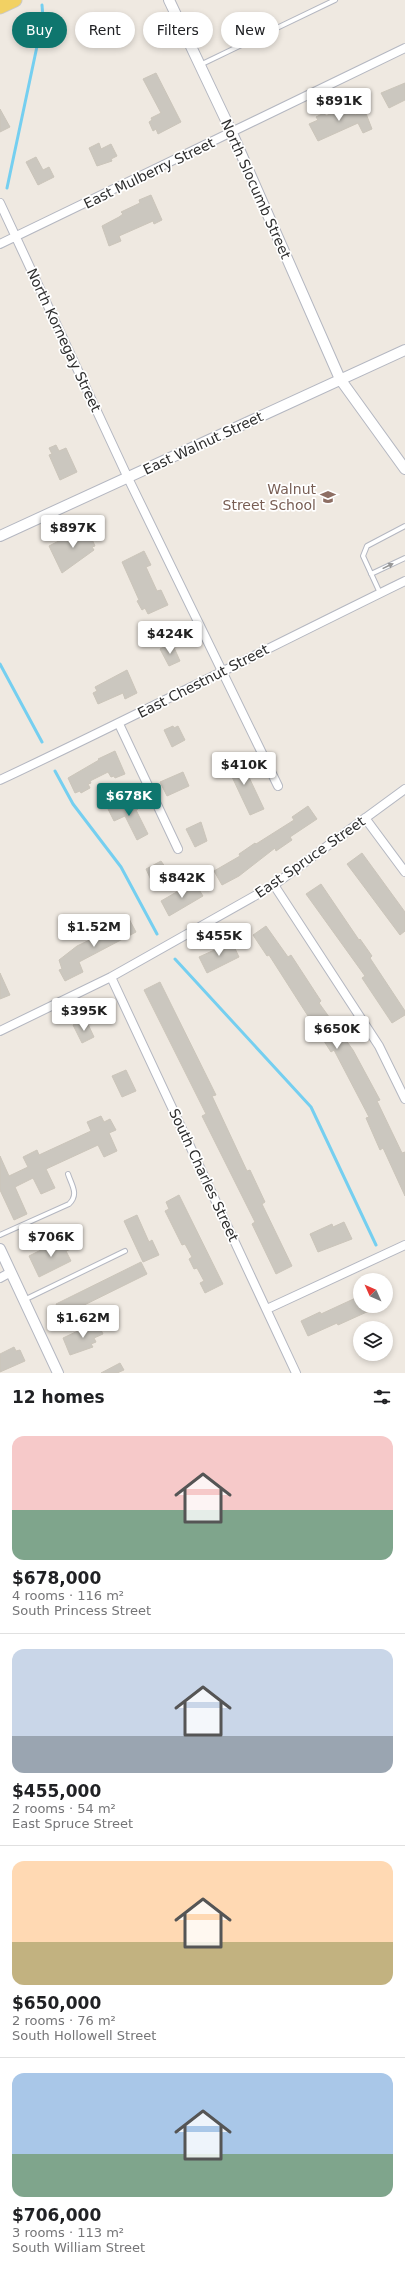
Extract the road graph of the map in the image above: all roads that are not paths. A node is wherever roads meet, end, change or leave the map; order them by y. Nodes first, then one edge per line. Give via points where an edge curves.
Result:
1 (15, 0) edge
2 (169, 0) edge
3 (335, 0) edge
4 (0, 7) edge
5 (405, 48) edge
6 (200, 65) junction
7 (232, 133) junction
8 (0, 203) edge
9 (16, 236) junction
10 (0, 244) edge
11 (405, 350) edge
12 (340, 379) junction
13 (405, 469) edge
14 (128, 478) junction
15 (405, 526) edge
16 (0, 536) edge
17 (405, 558) edge
18 (371, 574) junction
19 (405, 581) edge
20 (380, 593) junction
21 (223, 670) junction
22 (118, 724) junction
23 (0, 780) edge
24 (278, 786) dead end
25 (405, 789) edge
26 (365, 818) junction
27 (178, 849) dead end
28 (405, 872) edge
29 (274, 885) junction
30 (111, 977) junction
31 (0, 1030) edge
32 (405, 1099) edge
33 (68, 1174) dead end
34 (0, 1235) edge
35 (405, 1245) edge
36 (0, 1249) edge
37 (125, 1251) dead end
38 (11, 1272) junction
39 (0, 1278) edge
40 (24, 1300) junction
41 (267, 1309) junction
42 (58, 1373) edge
43 (296, 1373) edge

1 - 4 main road
2 - 6 street, North Slocumb Street
3 - 6 lane
5 - 7 street, East Mulberry Street
6 - 7 street, North Slocumb Street
7 - 9 street, East Mulberry Street
7 - 12 street, North Slocumb Street
8 - 9 street, North Kornegay Street
9 - 10 street, East Mulberry Street
9 - 14 street, North Kornegay Street
11 - 12 street, East Walnut Street
12 - 13 street, North Slocumb Street
12 - 14 street, East Walnut Street
14 - 16 street, East Walnut Street
14 - 21 street, North Kornegay Street
15 - 18 lane via 367,546 363,556
18 -> 17 lane
18 - 20 lane
19 - 20 street, East Chestnut Street
20 - 21 street, East Chestnut Street
21 - 22 street, East Chestnut Street
21 - 24 street, North Kornegay Street
22 - 23 street, East Chestnut Street
22 - 27 street
25 - 26 street, East Spruce Street
26 - 28 street
26 - 29 street, East Spruce Street
29 - 30 street, East Spruce Street
29 - 32 street via 379,1046
30 - 31 street, East Spruce Street
30 - 41 street, South Charles Street
33 - 34 lane via 75,1193 69,1204
35 - 41 street
36 - 38 street
37 - 40 lane
38 - 39 street
38 - 40 street
40 - 42 street
41 - 43 street, South Charles Street

